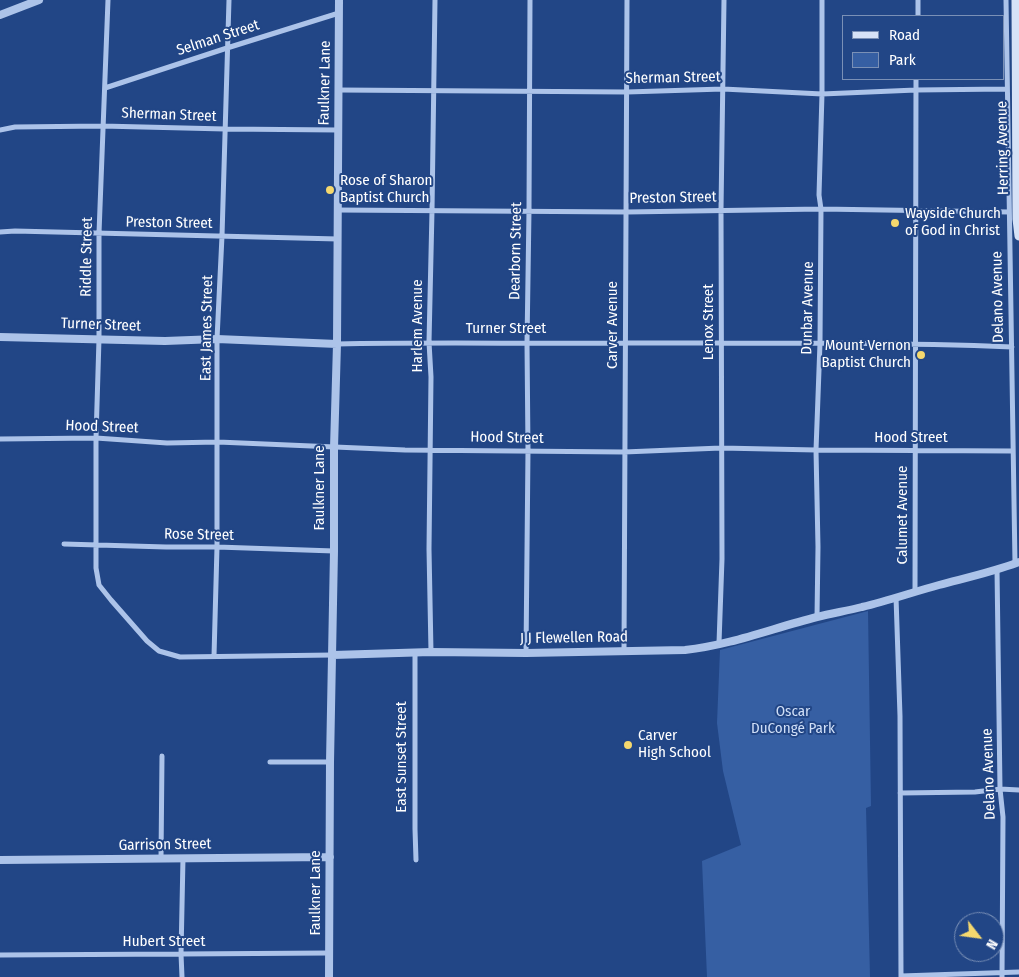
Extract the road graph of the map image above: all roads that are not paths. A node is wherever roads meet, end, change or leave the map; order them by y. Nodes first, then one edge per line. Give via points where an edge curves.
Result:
1 (39, 0) edge
2 (108, 0) edge
3 (229, 0) edge
4 (339, 0) edge
5 (435, 0) edge
6 (530, 0) edge
7 (627, 0) edge
8 (724, 0) edge
9 (822, 0) edge
10 (918, 0) edge
11 (1006, 0) edge
12 (1016, 0) edge
13 (339, 13) junction
14 (0, 15) edge
15 (918, 15) edge
16 (227, 48) junction
17 (916, 80) edge
18 (105, 88) junction
19 (723, 89) junction
20 (1007, 89) junction
21 (339, 90) junction
22 (433, 90) junction
23 (916, 90) junction
24 (530, 91) junction
25 (627, 92) junction
26 (822, 94) junction
27 (102, 126) junction
28 (0, 130) edge
29 (225, 130) junction
30 (338, 130) junction
31 (821, 209) junction
32 (337, 210) junction
33 (721, 210) junction
34 (916, 210) junction
35 (432, 211) junction
36 (529, 211) junction
37 (627, 212) junction
38 (1009, 212) junction
39 (0, 232) edge
40 (99, 233) junction
41 (222, 236) junction
42 (1019, 236) edge
43 (338, 239) junction
44 (0, 337) edge
45 (99, 339) junction
46 (217, 339) junction
47 (429, 342) junction
48 (722, 342) junction
49 (526, 343) junction
50 (626, 343) junction
51 (820, 343) junction
52 (337, 344) junction
53 (915, 344) junction
54 (1012, 347) junction
55 (96, 438) junction
56 (0, 439) edge
57 (218, 442) junction
58 (334, 448) junction
59 (721, 448) junction
60 (430, 450) junction
61 (528, 450) junction
62 (816, 450) junction
63 (916, 450) junction
64 (1013, 451) junction
65 (624, 452) junction
66 (64, 544) dead end
67 (96, 546) junction
68 (217, 547) junction
69 (334, 551) junction
70 (1017, 562) edge
71 (997, 569) junction
72 (915, 591) junction
73 (896, 597) junction
74 (817, 617) junction
75 (130, 622) joint
76 (719, 643) junction
77 (624, 651) junction
78 (431, 652) junction
79 (415, 653) junction
80 (526, 653) junction
81 (333, 655) junction
82 (214, 656) junction
83 (162, 756) dead end
84 (270, 762) dead end
85 (330, 762) junction
86 (1000, 789) junction
87 (1019, 790) edge
88 (900, 793) junction
89 (330, 857) junction
90 (183, 858) junction
91 (161, 859) junction
92 (0, 860) edge
93 (416, 860) dead end
94 (329, 953) junction
95 (0, 954) edge
96 (181, 954) junction
97 (1019, 972) edge
98 (1002, 975) edge
99 (182, 977) edge
100 (329, 977) edge
101 (901, 977) edge

1 - 14 street
2 - 18 street, Riddle Street
3 - 16 street, East James Street
4 - 13 street, Faulkner Lane
5 - 22 street, Harlem Avenue
6 - 24 street, Dearborn Street
7 - 25 street, Carver Avenue
8 - 19 street, Lenox Street
9 - 26 street, Dunbar Avenue
10 - 15 street
11 - 20 street, Delano Avenue
12 - 42 main road, Herring Avenue
13 - 16 street, Selman Street
13 - 21 street, Faulkner Lane
16 - 18 street, Selman Street
16 - 29 street, East James Street
17 - 23 street, Calumet Avenue
18 - 27 street, Riddle Street
19 - 25 street, Sherman Street
19 - 26 street, Sherman Street
19 - 33 street, Lenox Street
20 - 23 street, Sherman Street
20 - 38 street, Delano Avenue
21 - 22 street, Sherman Street
21 - 30 street, Faulkner Lane
22 - 24 street, Sherman Street
22 - 35 street, Harlem Avenue
23 - 26 street, Sherman Street
23 - 34 street, Calumet Avenue
24 - 25 street, Sherman Street
24 - 36 street, Dearborn Street
25 - 37 street, Carver Avenue
26 - 31 street, Dunbar Avenue
27 - 28 street, Sherman Street
27 - 29 street, Sherman Street
27 - 40 street, Riddle Street
29 - 30 street, Sherman Street
29 - 41 street, East James Street
30 - 32 street, Faulkner Lane
31 - 33 street, Preston Street
31 - 34 street, Preston Street
31 - 51 street, Dunbar Avenue
32 - 35 street, Preston Street
32 - 43 street, Faulkner Lane
33 - 37 street, Preston Street
33 - 48 street, Lenox Street
34 - 38 street, Preston Street
34 - 53 street, Calumet Avenue
35 - 36 street, Preston Street
35 - 47 street, Harlem Avenue
36 - 37 street, Preston Street
36 - 49 street, Dearborn Street
37 - 50 street, Carver Avenue
38 - 54 street, Delano Avenue
39 - 40 street, Preston Street
40 - 41 street, Preston Street
40 - 45 street, Riddle Street
41 - 43 street, Preston Street
41 - 46 street, East James Street
43 - 52 street, Faulkner Lane
44 - 45 street, Turner Street
45 - 46 street, Turner Street
45 - 55 street, Riddle Street
46 - 52 street, Turner Street
46 - 57 street, East James Street
47 - 49 street, Turner Street
47 - 52 street, Turner Street
47 - 60 street, Harlem Avenue
48 - 50 street, Turner Street
48 - 51 street, Turner Street
48 - 59 street, Lenox Street
49 - 50 street, Turner Street
49 - 61 street, Dearborn Street
50 - 65 street, Carver Avenue
51 - 53 street, Turner Street
51 - 62 street, Dunbar Avenue
52 - 58 street, Faulkner Lane
53 - 54 street, Turner Street
53 - 63 street, Calumet Avenue
54 - 64 street, Delano Avenue
55 - 56 street, Hood Street
55 - 57 street, Hood Street via 167,443
55 - 67 street, Riddle Street
57 - 58 street, Hood Street
57 - 68 street, East James Street
58 - 60 street, Hood Street
58 - 69 street, Faulkner Lane
59 - 62 street, Hood Street
59 - 65 street, Hood Street
59 - 76 street, Lenox Street
60 - 61 street, Hood Street
60 - 78 street, Harlem Avenue
61 - 65 street, Hood Street
61 - 80 street, Dearborn Street
62 - 63 street, Hood Street
62 - 74 street, Dunbar Avenue
63 - 64 street, Hood Street
63 - 72 street, Calumet Avenue
64 - 70 street, Delano Avenue
65 - 77 street, Carver Avenue
66 - 67 street, Rose Street
67 - 68 street, Rose Street
67 - 75 street, Riddle Street via 99,585
68 - 69 street, Rose Street
68 - 82 street, East James Street
69 - 81 street, Faulkner Lane
70 - 71 street, J J Flewellen Road
71 - 72 street, J J Flewellen Road
71 - 86 street, Delano Avenue
72 - 73 street, J J Flewellen Road
73 - 74 street, J J Flewellen Road
73 - 88 street
74 - 76 street, J J Flewellen Road
75 - 82 street, J J Flewellen Road via 159,650 180,657
76 - 77 street, J J Flewellen Road via 685,650
77 - 80 street, J J Flewellen Road
78 - 79 street, J J Flewellen Road
78 - 80 street, J J Flewellen Road
79 - 81 street, J J Flewellen Road
79 - 93 street, East Sunset Street
81 - 82 street, J J Flewellen Road
81 - 85 street, Faulkner Lane
83 - 91 street
84 - 85 street
85 - 89 street, Faulkner Lane
86 - 87 street
86 - 88 street
86 - 98 street, Delano Avenue via 1003,817
88 - 101 street
89 - 90 street, Garrison Street
89 - 94 street, Faulkner Lane
90 - 91 street, Garrison Street
90 - 96 street
91 - 92 street, Garrison Street
94 - 96 street, Hubert Street
94 - 100 street, Faulkner Lane
95 - 96 street, Hubert Street
96 - 99 street
97 - 98 street
98 - 101 street

